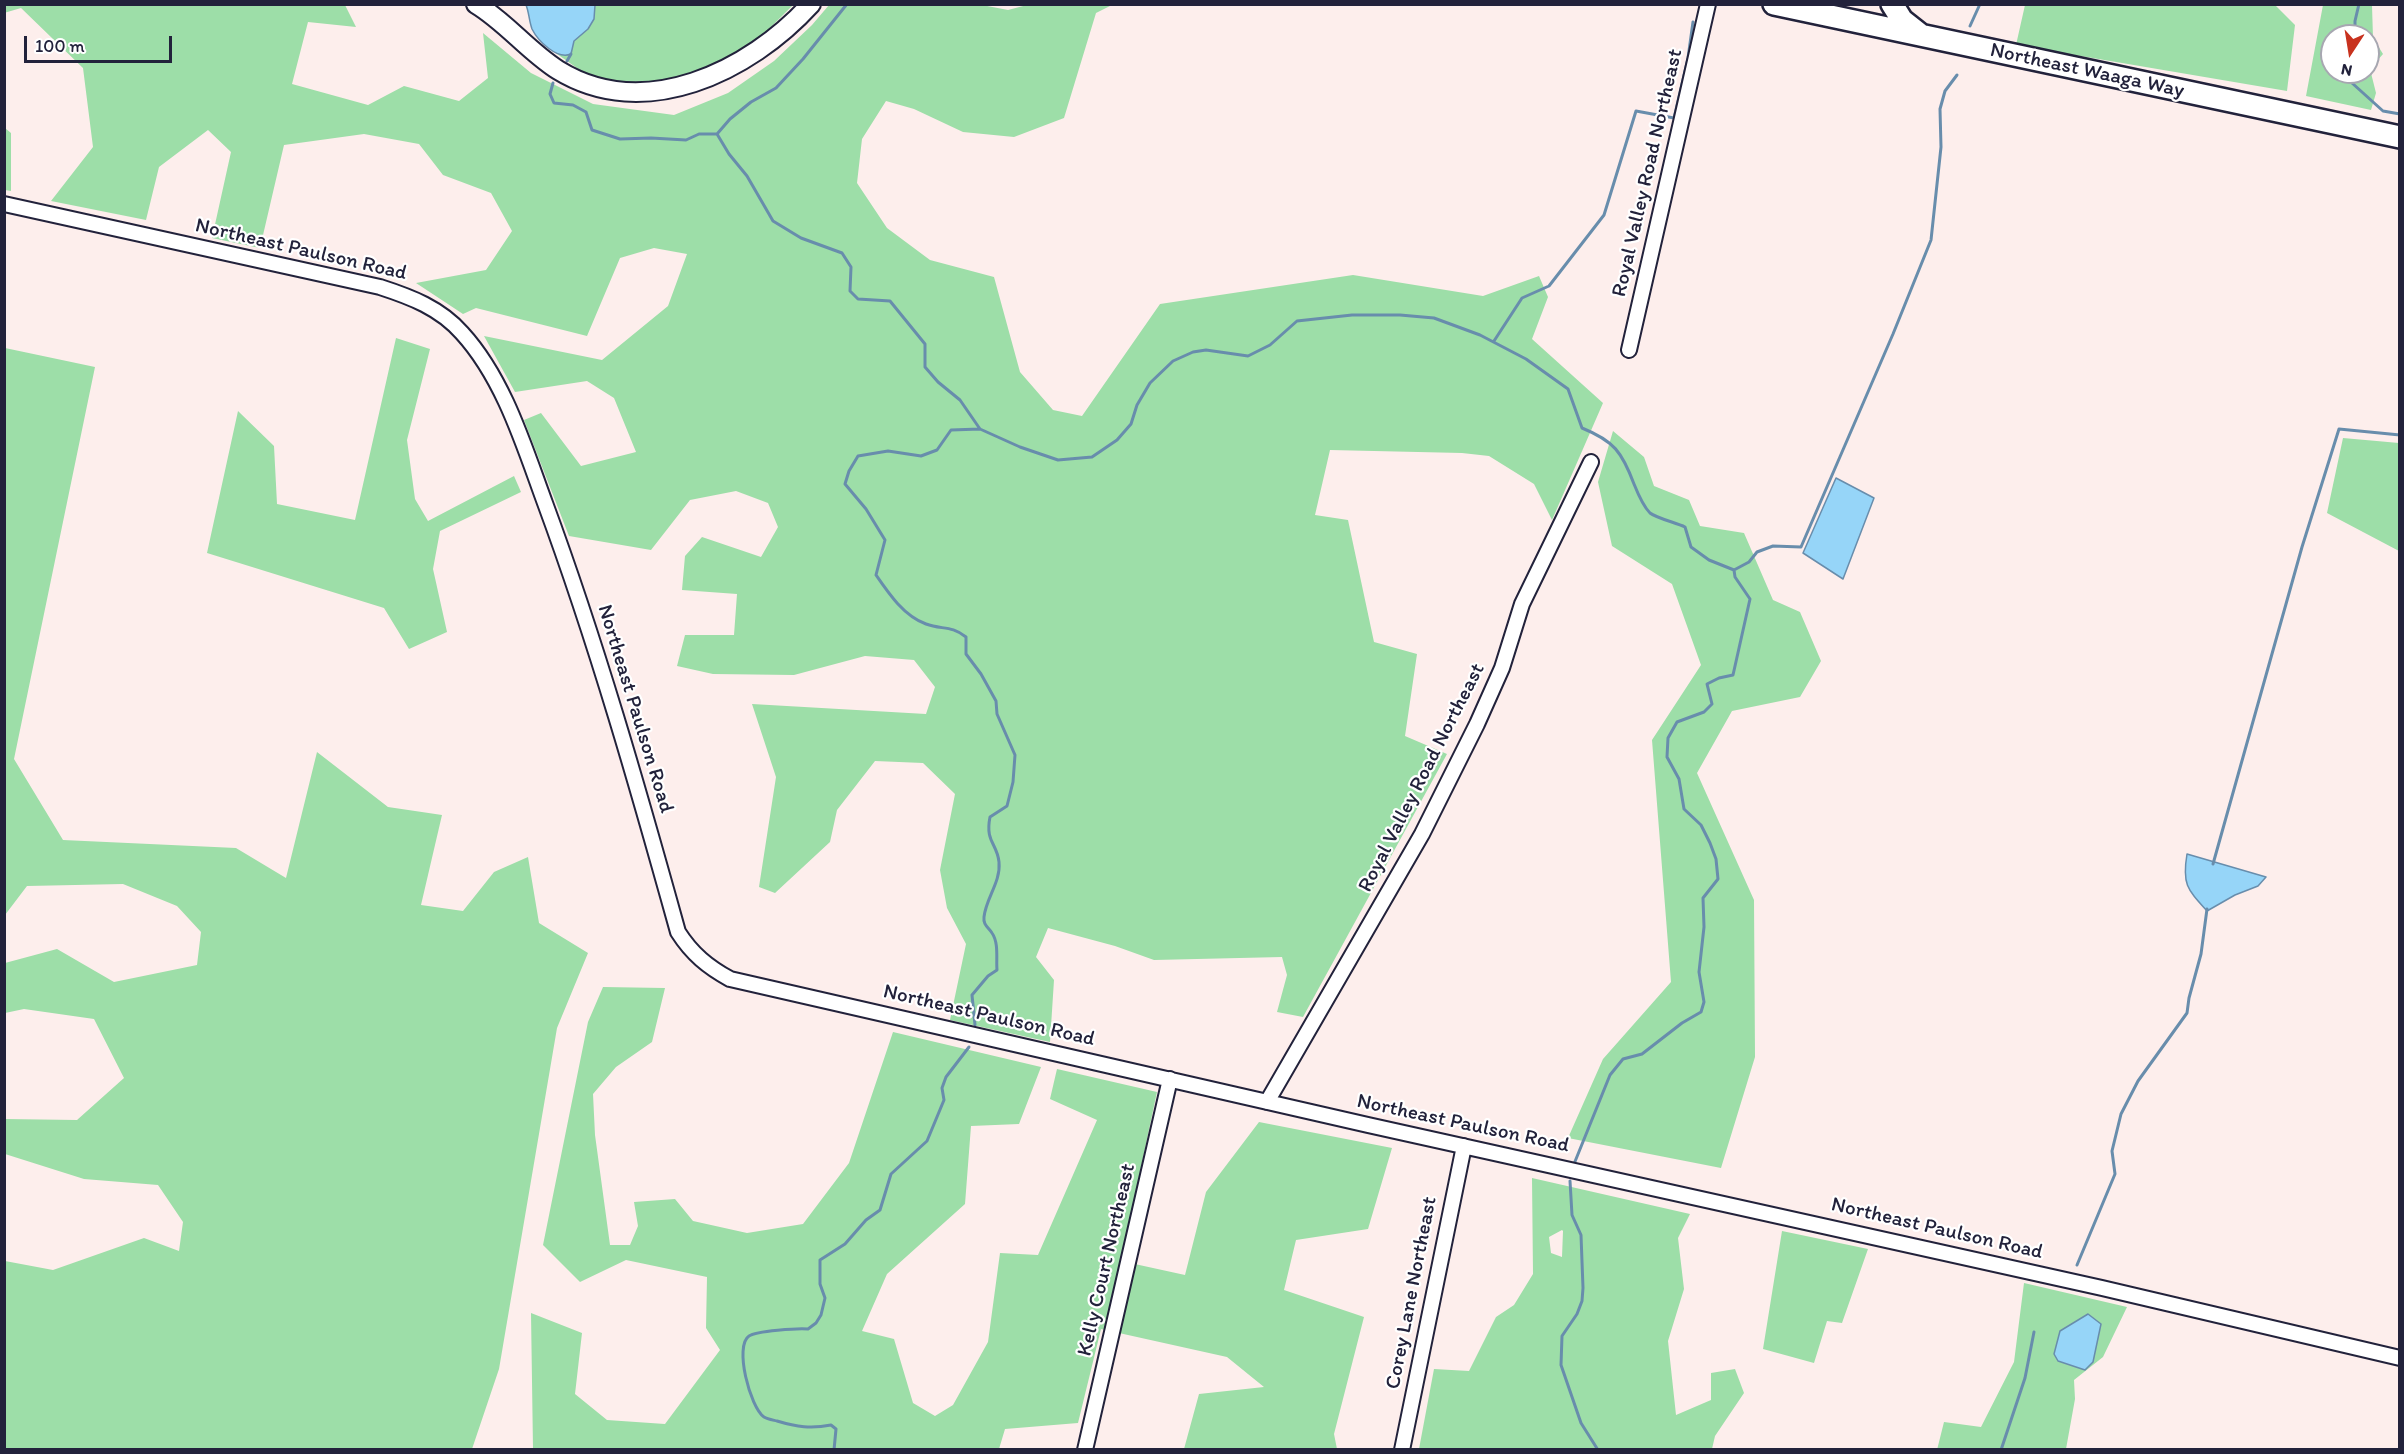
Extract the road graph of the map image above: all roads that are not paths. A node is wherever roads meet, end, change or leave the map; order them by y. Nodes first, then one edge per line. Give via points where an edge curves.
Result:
1 (476, 4) edge
2 (811, 4) edge
3 (1708, 4) edge
4 (1774, 4) edge
5 (1886, 4) edge
6 (1893, 4) edge
7 (1855, 22) junction
8 (1924, 36) junction
9 (2400, 137) edge
10 (4, 204) edge
11 (1629, 350) dead end
12 (1591, 462) dead end
13 (1170, 1079) junction
14 (1267, 1102) junction
15 (1464, 1146) junction
16 (2400, 1358) edge
17 (1085, 1449) edge
18 (1402, 1449) edge

1 - 2 main road via 567,75 614,90 640,91 681,86 741,62 784,32
3 - 11 street, Royal Valley Road Northeast
4 - 7 highway, Northeast Waaga Way
5 - 7 highway
6 - 8 highway via 1906,24
7 - 8 highway, Northeast Waaga Way
8 - 9 highway, Northeast Waaga Way
10 - 13 street, Northeast Paulson Road via 380,287 424,303 461,331 494,380 526,452 610,696 678,932 704,963 741,982
12 - 14 street, Royal Valley Road Northeast via 1522,604 1502,669 1481,717 1422,834
13 - 14 street, Northeast Paulson Road
13 - 17 street, Kelly Court Northeast
14 - 15 street, Northeast Paulson Road
15 - 16 street, Northeast Paulson Road
15 - 18 street, Corey Lane Northeast

